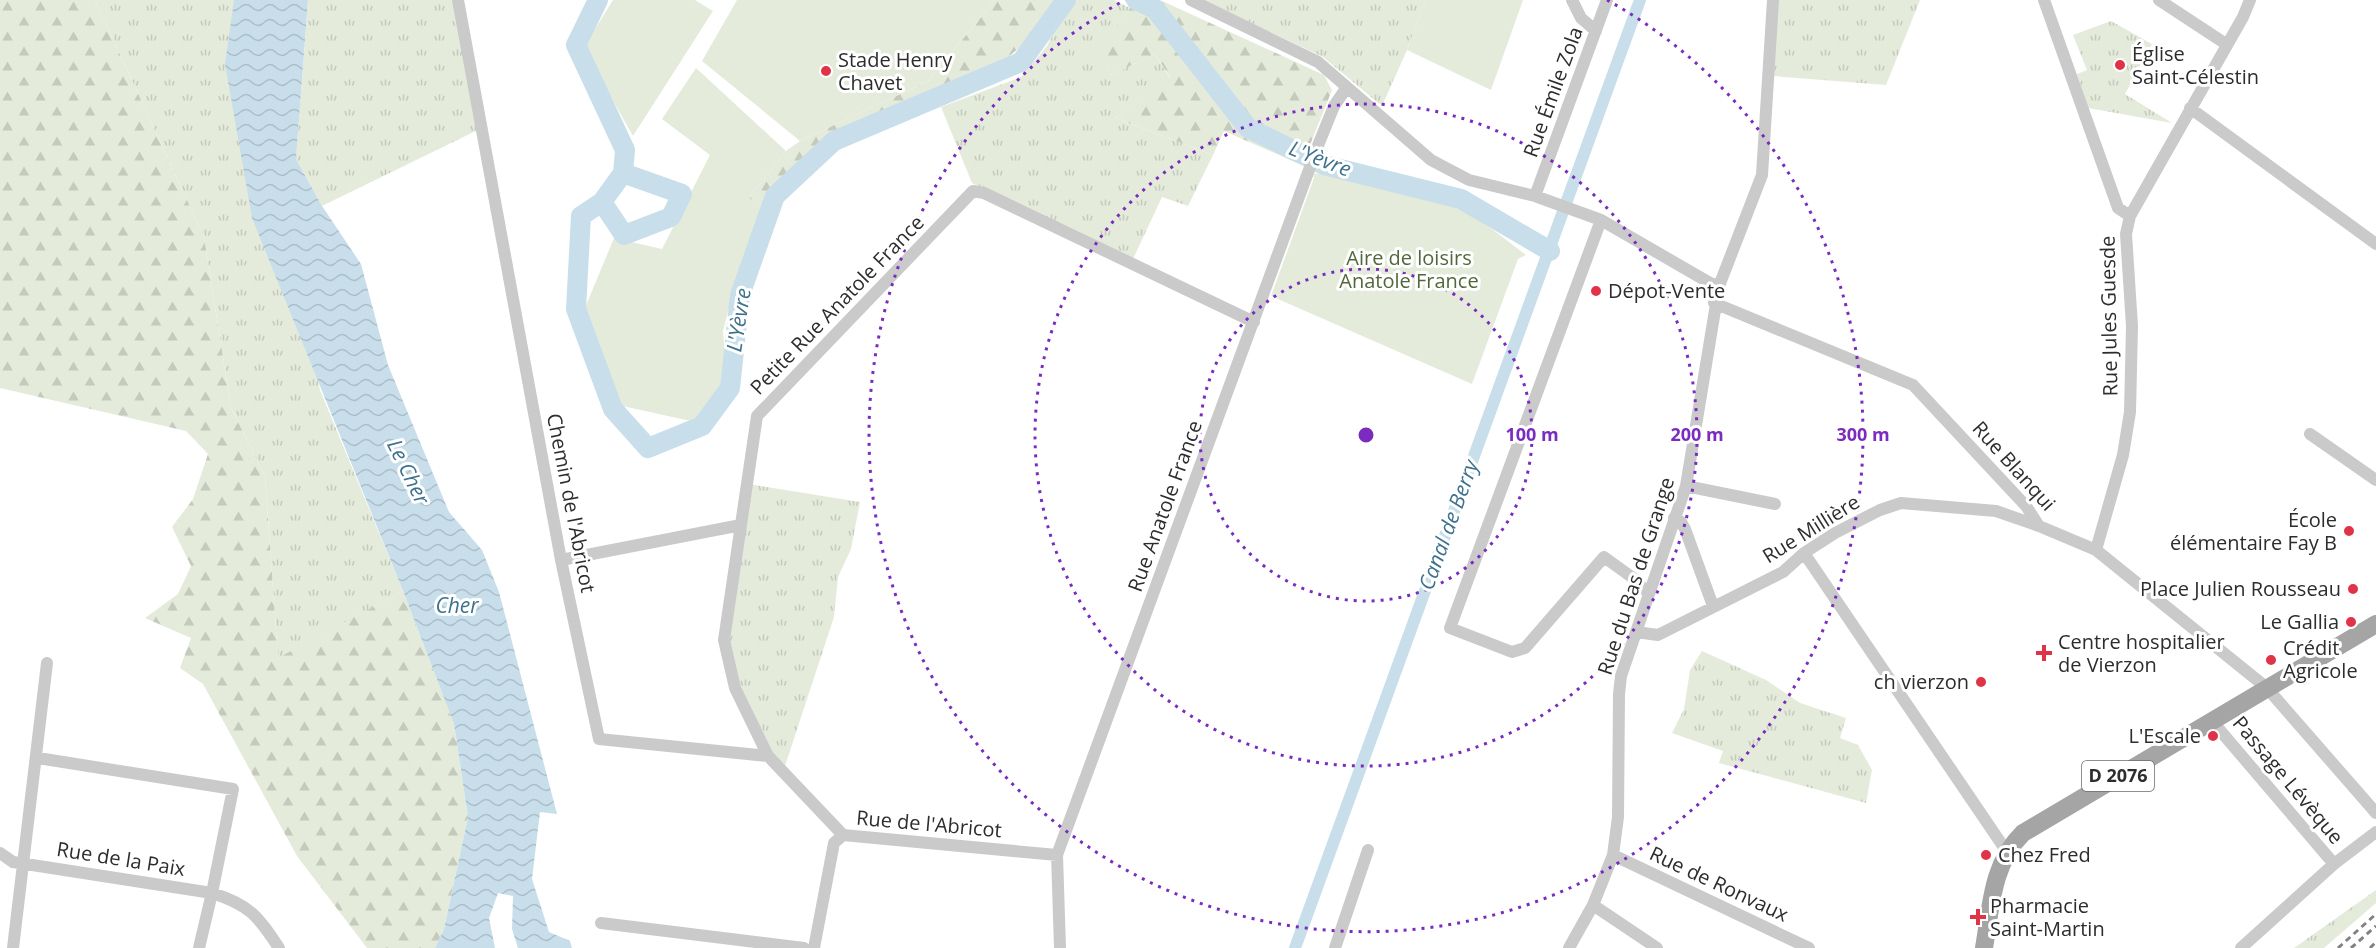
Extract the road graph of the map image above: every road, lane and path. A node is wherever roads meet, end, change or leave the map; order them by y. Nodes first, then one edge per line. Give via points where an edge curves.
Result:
1 (458, 0) edge
2 (1191, 0) edge
3 (1572, 0) edge
4 (1607, 0) edge
5 (1773, 0) edge
6 (2044, 0) edge
7 (2159, 0) edge
8 (2250, 0) edge
9 (1596, 31) junction
10 (2226, 44) junction
11 (1347, 87) junction
12 (2190, 108) junction
13 (1535, 196) junction
14 (2130, 216) junction
15 (1602, 220) junction
16 (2376, 244) edge
17 (1719, 286) junction
18 (1714, 303) junction
19 (1254, 322) junction
20 (2310, 434) dead end
21 (2376, 480) edge
22 (1686, 486) junction
23 (1775, 504) dead end
24 (1674, 518) junction
25 (741, 525) junction
26 (2039, 526) junction
27 (2096, 550) junction
28 (1804, 553) junction
29 (561, 560) junction
30 (1648, 592) junction
31 (1713, 606) junction
32 (2376, 624) edge
33 (1636, 632) junction
34 (47, 663) dead end
35 (2267, 688) junction
36 (2212, 721) junction
37 (768, 756) junction
38 (38, 758) junction
39 (2376, 813) edge
40 (2376, 832) edge
41 (843, 835) junction
42 (1368, 850) dead end
43 (2007, 852) junction
44 (0, 853) edge
45 (1057, 855) junction
46 (1613, 855) junction
47 (24, 864) junction
48 (2334, 864) junction
49 (212, 893) junction
50 (1593, 905) junction
51 (601, 923) dead end
52 (13, 948) edge
53 (199, 948) edge
54 (279, 948) edge
55 (804, 948) edge
56 (814, 948) edge
57 (1060, 948) edge
58 (1335, 948) edge
59 (1569, 948) edge
60 (1657, 948) edge
61 (1809, 948) edge
62 (1984, 948) edge
63 (2241, 948) edge

1 - 29 street, Chemin de l'Abricot
2 - 11 street via 1318,62
3 - 9 street via 1581,18
4 - 9 street, Rue Émile Zola
5 - 17 street, Rue du Bas de Grange via 1762,175
6 - 14 street via 2118,208
7 - 10 street
8 - 10 street, Rue Jules Guesde
9 - 13 street, Rue Émile Zola
10 - 12 street, Rue Jules Guesde
11 - 13 street via 1431,160 1469,180
11 - 19 street, Rue Anatole France via 1334,106 1317,147
12 - 14 street, Rue Jules Guesde
12 - 16 street
13 - 15 street
14 - 27 street, Rue Jules Guesde via 2126,234 2132,326 2130,412 2123,455
15 - 17 street
15 - 30 street via 1450,628 1518,652 1604,557
17 - 18 street, Rue du Bas de Grange
18 - 22 street, Rue du Bas de Grange
18 - 26 street, Rue Blanqui via 1913,385 2026,506
19 - 25 street, Petite Rue Anatole France via 973,191 757,416
19 - 45 street, Rue Anatole France
20 - 21 street
22 - 23 street
22 - 24 street, Rue du Bas de Grange
24 - 30 street, Rue du Bas de Grange
24 - 31 street via 1685,529
25 - 29 street
25 - 37 street, Petite Rue Anatole France via 724,640 735,688
26 - 27 street, Rue Blanqui
26 - 28 street, Rue Millière via 1996,511 1901,503 1834,533
27 - 35 street, Rue Blanqui
28 - 31 street, Rue Millière via 1783,572
28 - 43 street
29 - 37 street, Chemin de l'Abricot via 598,739
30 - 33 street, Rue du Bas de Grange
31 - 33 street, Rue Millière via 1658,635
32 - 35 main road, D 2076
33 - 46 street, Rue du Bas de Grange via 1619,694
34 - 38 street
35 - 36 main road, D 2076
35 - 39 street, Rue Blanqui
36 - 43 main road, D 2076 via 2031,827
36 - 48 street, Passage Lévèque
37 - 41 street
38 - 47 street
38 - 49 street via 233,789
40 - 48 street
41 - 45 street, Rue de l'Abricot
41 - 56 street, Rue de l'Abricot via 834,843
42 - 58 street
43 - 62 main road, D 2076 via 1998,871
44 - 47 street, Rue de la Paix
45 - 57 street, Rue Anatole France
46 - 50 street, Rue du Bas de Grange
46 - 61 street, Rue de Ronvaux
47 - 49 street, Rue de la Paix
47 - 52 street
48 - 63 street
49 - 53 street
49 - 54 street, Rue de la Paix via 238,902 261,921
50 - 59 street, Rue du Bas de Grange
50 - 60 street
51 - 55 street

